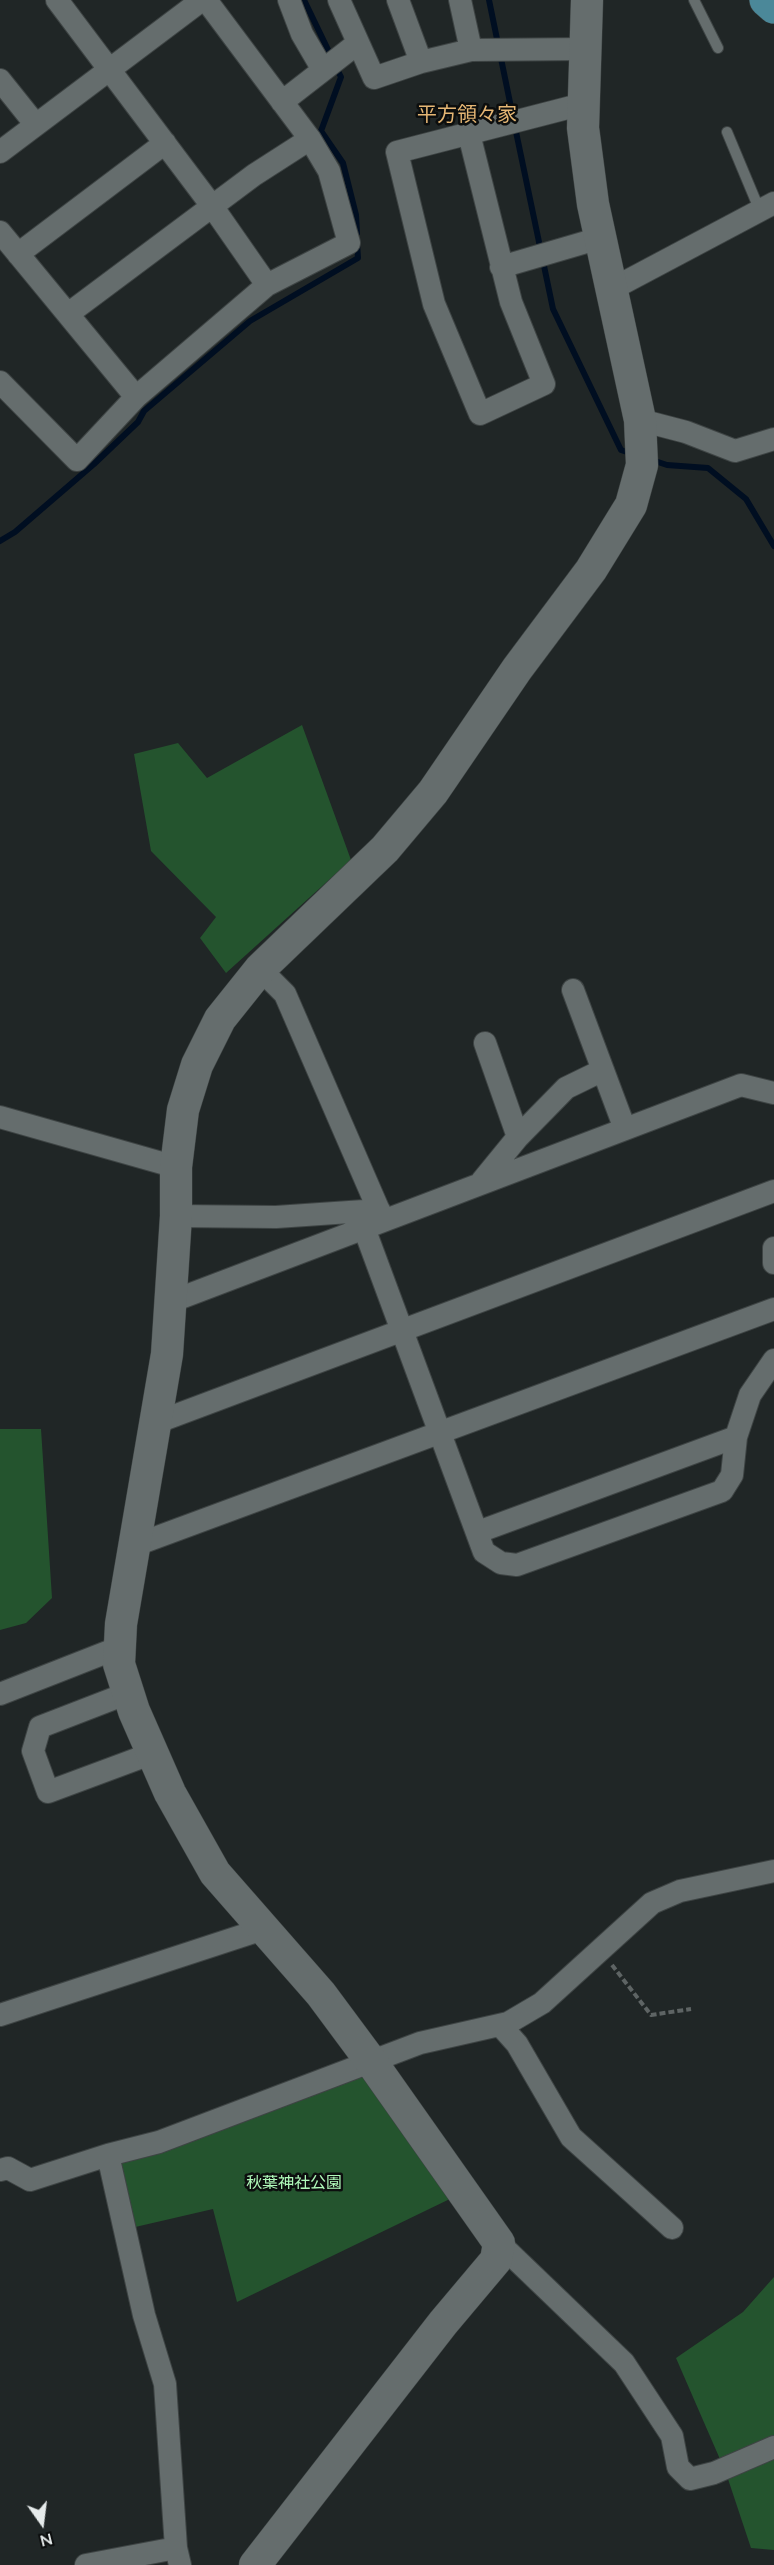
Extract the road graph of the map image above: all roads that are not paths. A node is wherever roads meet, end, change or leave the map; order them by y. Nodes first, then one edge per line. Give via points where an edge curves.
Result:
1 (57, 0) edge
2 (204, 0) edge
3 (289, 0) edge
4 (339, 0) edge
5 (398, 0) edge
6 (460, 0) edge
7 (587, 0) edge
8 (694, 0) edge
9 (766, 0) edge
10 (774, 7) edge
11 (358, 43) junction
12 (718, 48) dead end
13 (585, 49) junction
14 (471, 50) junction
15 (421, 62) junction
16 (111, 69) junction
17 (323, 70) junction
18 (0, 80) edge
19 (282, 102) junction
20 (583, 104) junction
21 (36, 124) junction
22 (727, 132) dead end
23 (469, 134) junction
24 (310, 139) junction
25 (165, 143) junction
26 (0, 152) edge
27 (212, 206) junction
28 (767, 208) edge
29 (0, 232) edge
30 (600, 238) junction
31 (18, 254) junction
32 (501, 267) junction
33 (267, 285) junction
34 (612, 289) junction
35 (68, 314) junction
36 (0, 382) edge
37 (136, 397) junction
38 (640, 420) junction
39 (774, 440) edge
40 (260, 969) junction
41 (573, 990) dead end
42 (485, 1043) dead end
43 (603, 1070) junction
44 (774, 1093) edge
45 (0, 1117) edge
46 (626, 1129) junction
47 (518, 1137) junction
48 (176, 1167) junction
49 (481, 1183) junction
50 (774, 1191) edge
51 (176, 1216) junction
52 (375, 1219) junction
53 (774, 1248) edge
54 (774, 1263) edge
55 (170, 1302) junction
56 (774, 1309) edge
57 (401, 1332) junction
58 (774, 1360) edge
59 (155, 1423) junction
60 (439, 1433) junction
61 (736, 1437) junction
62 (478, 1532) junction
63 (133, 1546) junction
64 (120, 1647) junction
65 (0, 1694) edge
66 (128, 1694) junction
67 (153, 1753) junction
68 (774, 1872) edge
69 (263, 1929) junction
70 (0, 2015) edge
71 (500, 2025) junction
72 (370, 2060) junction
73 (108, 2155) junction
74 (0, 2170) edge
75 (672, 2228) dead end
76 (499, 2243) junction
77 (774, 2447) edge
78 (178, 2556) edge
79 (86, 2565) edge
80 (255, 2565) edge

1 - 16 street
2 - 16 street
2 - 19 street
3 - 17 street via 302,34
4 - 11 street
5 - 15 street
6 - 14 street
7 - 13 street
8 - 12 lane
9 - 10 main road
11 - 15 street via 374,78
11 - 17 street
13 - 14 street
13 - 20 street
14 - 15 street
16 - 21 street
16 - 25 street
17 - 19 street
18 - 21 street
19 - 24 street
20 - 23 street
20 - 30 street via 583,128
21 - 26 street
22 - 28 lane
23 - 32 street
23 - 32 street via 397,152 434,304 480,414 544,384
24 - 27 street
24 - 33 street via 329,171 349,243
25 - 27 street
25 - 31 street
27 - 33 street
27 - 35 street
28 - 34 street
29 - 31 street
30 - 32 street
30 - 34 street
31 - 35 street
33 - 37 street
34 - 38 street
35 - 37 street
36 - 37 street via 77,460
38 - 39 street via 735,451
38 - 40 street via 642,465 631,505 591,570 433,792 385,849
40 - 48 street via 220,1019 197,1065 183,1110
40 - 52 street via 285,994
41 - 43 street
42 - 47 street
43 - 46 street
43 - 47 street via 566,1088
44 - 46 street via 741,1085
45 - 48 street
46 - 49 street
47 - 49 street
48 - 51 street
49 - 52 street
50 - 57 street
51 - 52 street
51 - 55 street
52 - 55 street
52 - 57 street
53 - 54 street
55 - 59 street via 167,1354
56 - 60 street
57 - 59 street
57 - 60 street
58 - 61 street via 750,1395
59 - 63 street
60 - 62 street
60 - 63 street
61 - 62 street
61 - 62 street via 732,1475 722,1491 517,1565 501,1563 484,1552
63 - 64 street
64 - 65 street
64 - 66 street
66 - 67 street
66 - 67 street via 40,1727 33,1751 48,1792
67 - 69 street via 170,1793 215,1873
68 - 71 street via 680,1891 652,1904 542,2004
69 - 70 street
69 - 72 street via 321,1994
71 - 72 street via 420,2043
71 - 75 street via 517,2044 571,2137
72 - 73 street via 159,2142
72 - 76 street
73 - 74 street via 30,2180 8,2168
73 - 78 street via 144,2315 165,2384
76 - 77 street via 624,2363 672,2436 678,2467 690,2479 714,2474
76 - 80 street via 496,2259
78 - 79 street

